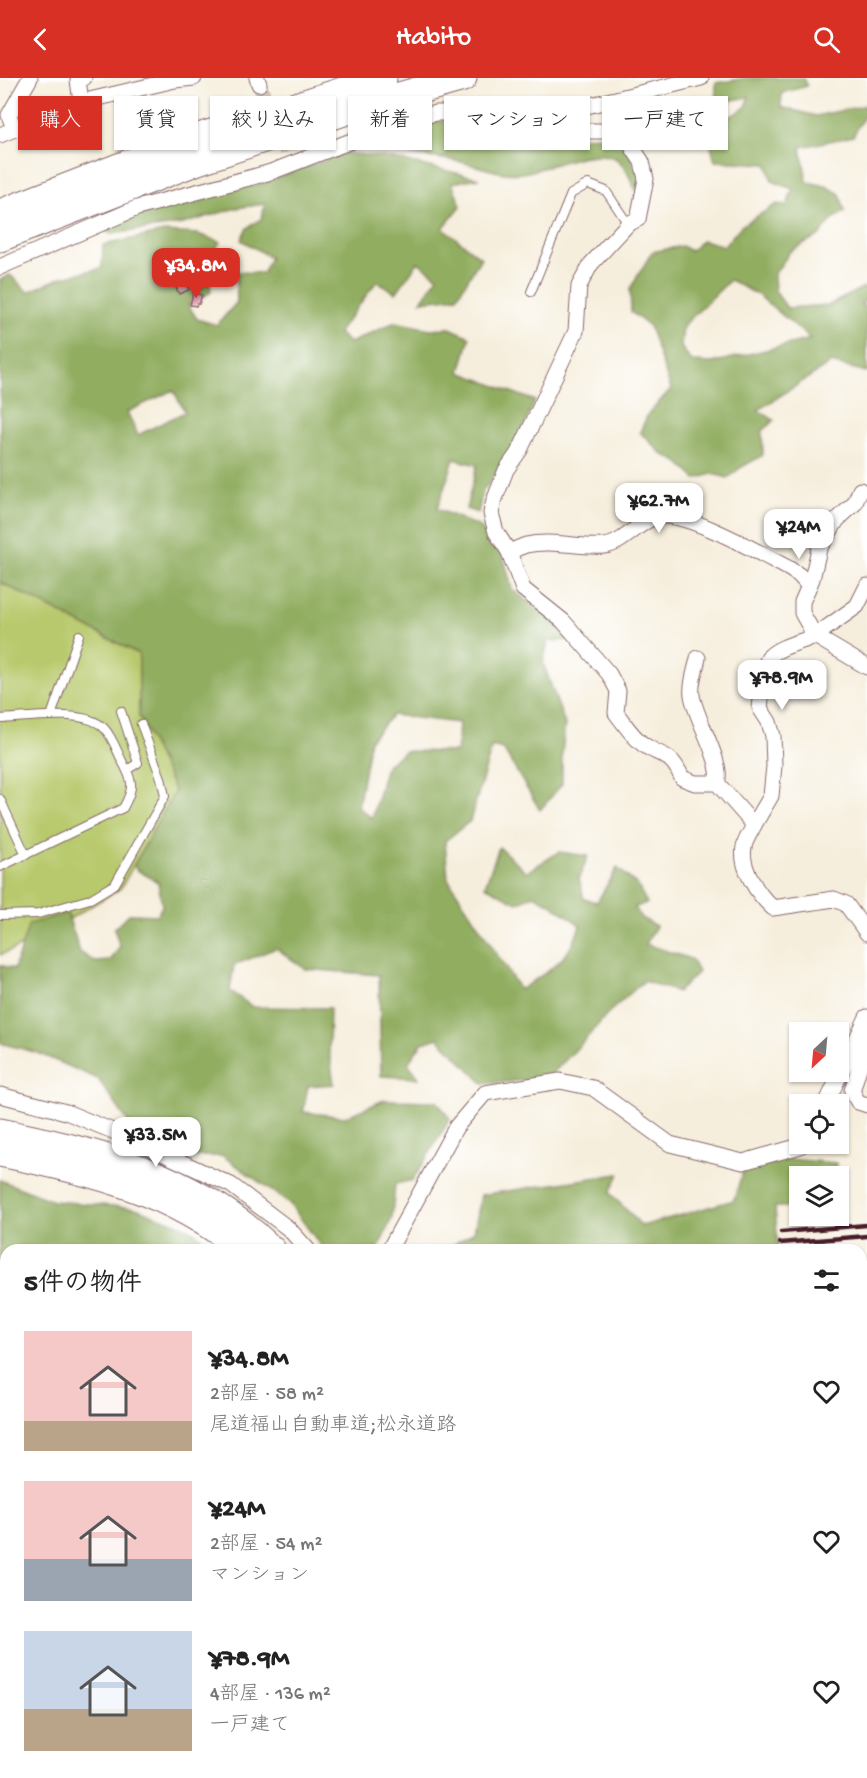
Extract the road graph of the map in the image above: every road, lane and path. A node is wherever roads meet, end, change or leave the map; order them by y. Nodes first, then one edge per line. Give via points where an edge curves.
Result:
1 (30, 78) edge
2 (84, 78) edge
3 (194, 78) edge
4 (382, 78) edge
5 (463, 78) edge
6 (700, 78) edge
7 (80, 96) edge
8 (102, 97) edge
9 (590, 105) edge
10 (444, 113) edge
11 (590, 131) edge
12 (7, 132) edge
13 (5, 210) edge
14 (628, 224) junction
15 (0, 238) edge
16 (0, 267) edge
17 (531, 291) dead end
18 (860, 490) dead end
19 (509, 552) junction
20 (808, 585) junction
21 (867, 586) edge
22 (79, 635) dead end
23 (815, 636) junction
24 (698, 658) dead end
25 (867, 667) edge
26 (121, 711) dead end
27 (51, 716) junction
28 (0, 719) edge
29 (141, 724) dead end
30 (127, 770) junction
31 (717, 783) junction
32 (0, 800) edge
33 (754, 825) junction
34 (26, 855) junction
35 (0, 867) edge
36 (0, 915) edge
37 (867, 933) edge
38 (866, 1021) edge
39 (867, 1042) edge
40 (831, 1094) edge
41 (0, 1095) edge
42 (867, 1105) edge
43 (0, 1132) edge
44 (789, 1149) edge
45 (0, 1154) edge
46 (235, 1244) edge
47 (266, 1244) edge
48 (303, 1244) edge
49 (391, 1244) edge

1 - 12 street via 9,115
2 - 7 street via 78,80
3 - 8 street
4 - 13 highway via 183,142
5 - 15 highway via 353,109 198,161
6 - 9 street
10 - 16 street via 404,121 290,158 271,172 137,208
11 - 14 street via 625,136 642,162 646,179 638,219
14 - 17 lane via 606,191 588,184 571,194
14 - 19 street via 591,264 579,286 576,331 494,501 496,532
18 - 20 street via 819,549
19 - 20 street via 537,544 606,546 656,517 673,516 691,520 788,568
19 - 31 street via 523,590 563,621 609,674 618,691 616,712 643,745 668,756 682,778 695,783
20 - 23 street via 802,613
21 - 23 street via 857,606
22 - 27 lane
23 - 25 street
23 - 33 street via 776,652 766,663 760,708 773,736 774,766 771,796
24 - 31 street via 691,692 719,768
26 - 30 lane via 138,763
27 - 28 lane
27 - 30 lane via 95,721 105,729
29 - 36 lane via 165,796 115,884 90,899 38,914
30 - 34 lane via 132,781 123,808
31 - 33 street
32 - 34 lane
33 - 37 street via 744,847 744,861 768,904 782,908 834,899 846,904
34 - 35 lane
38 - 40 street
39 - 42 street via 852,1091 858,1102
41 - 48 street via 66,1112 231,1185
43 - 47 highway via 93,1152 136,1166 214,1204
44 - 49 street via 743,1162 670,1144 593,1088 560,1082 485,1093 456,1127
45 - 46 highway via 88,1172 129,1185 203,1220

